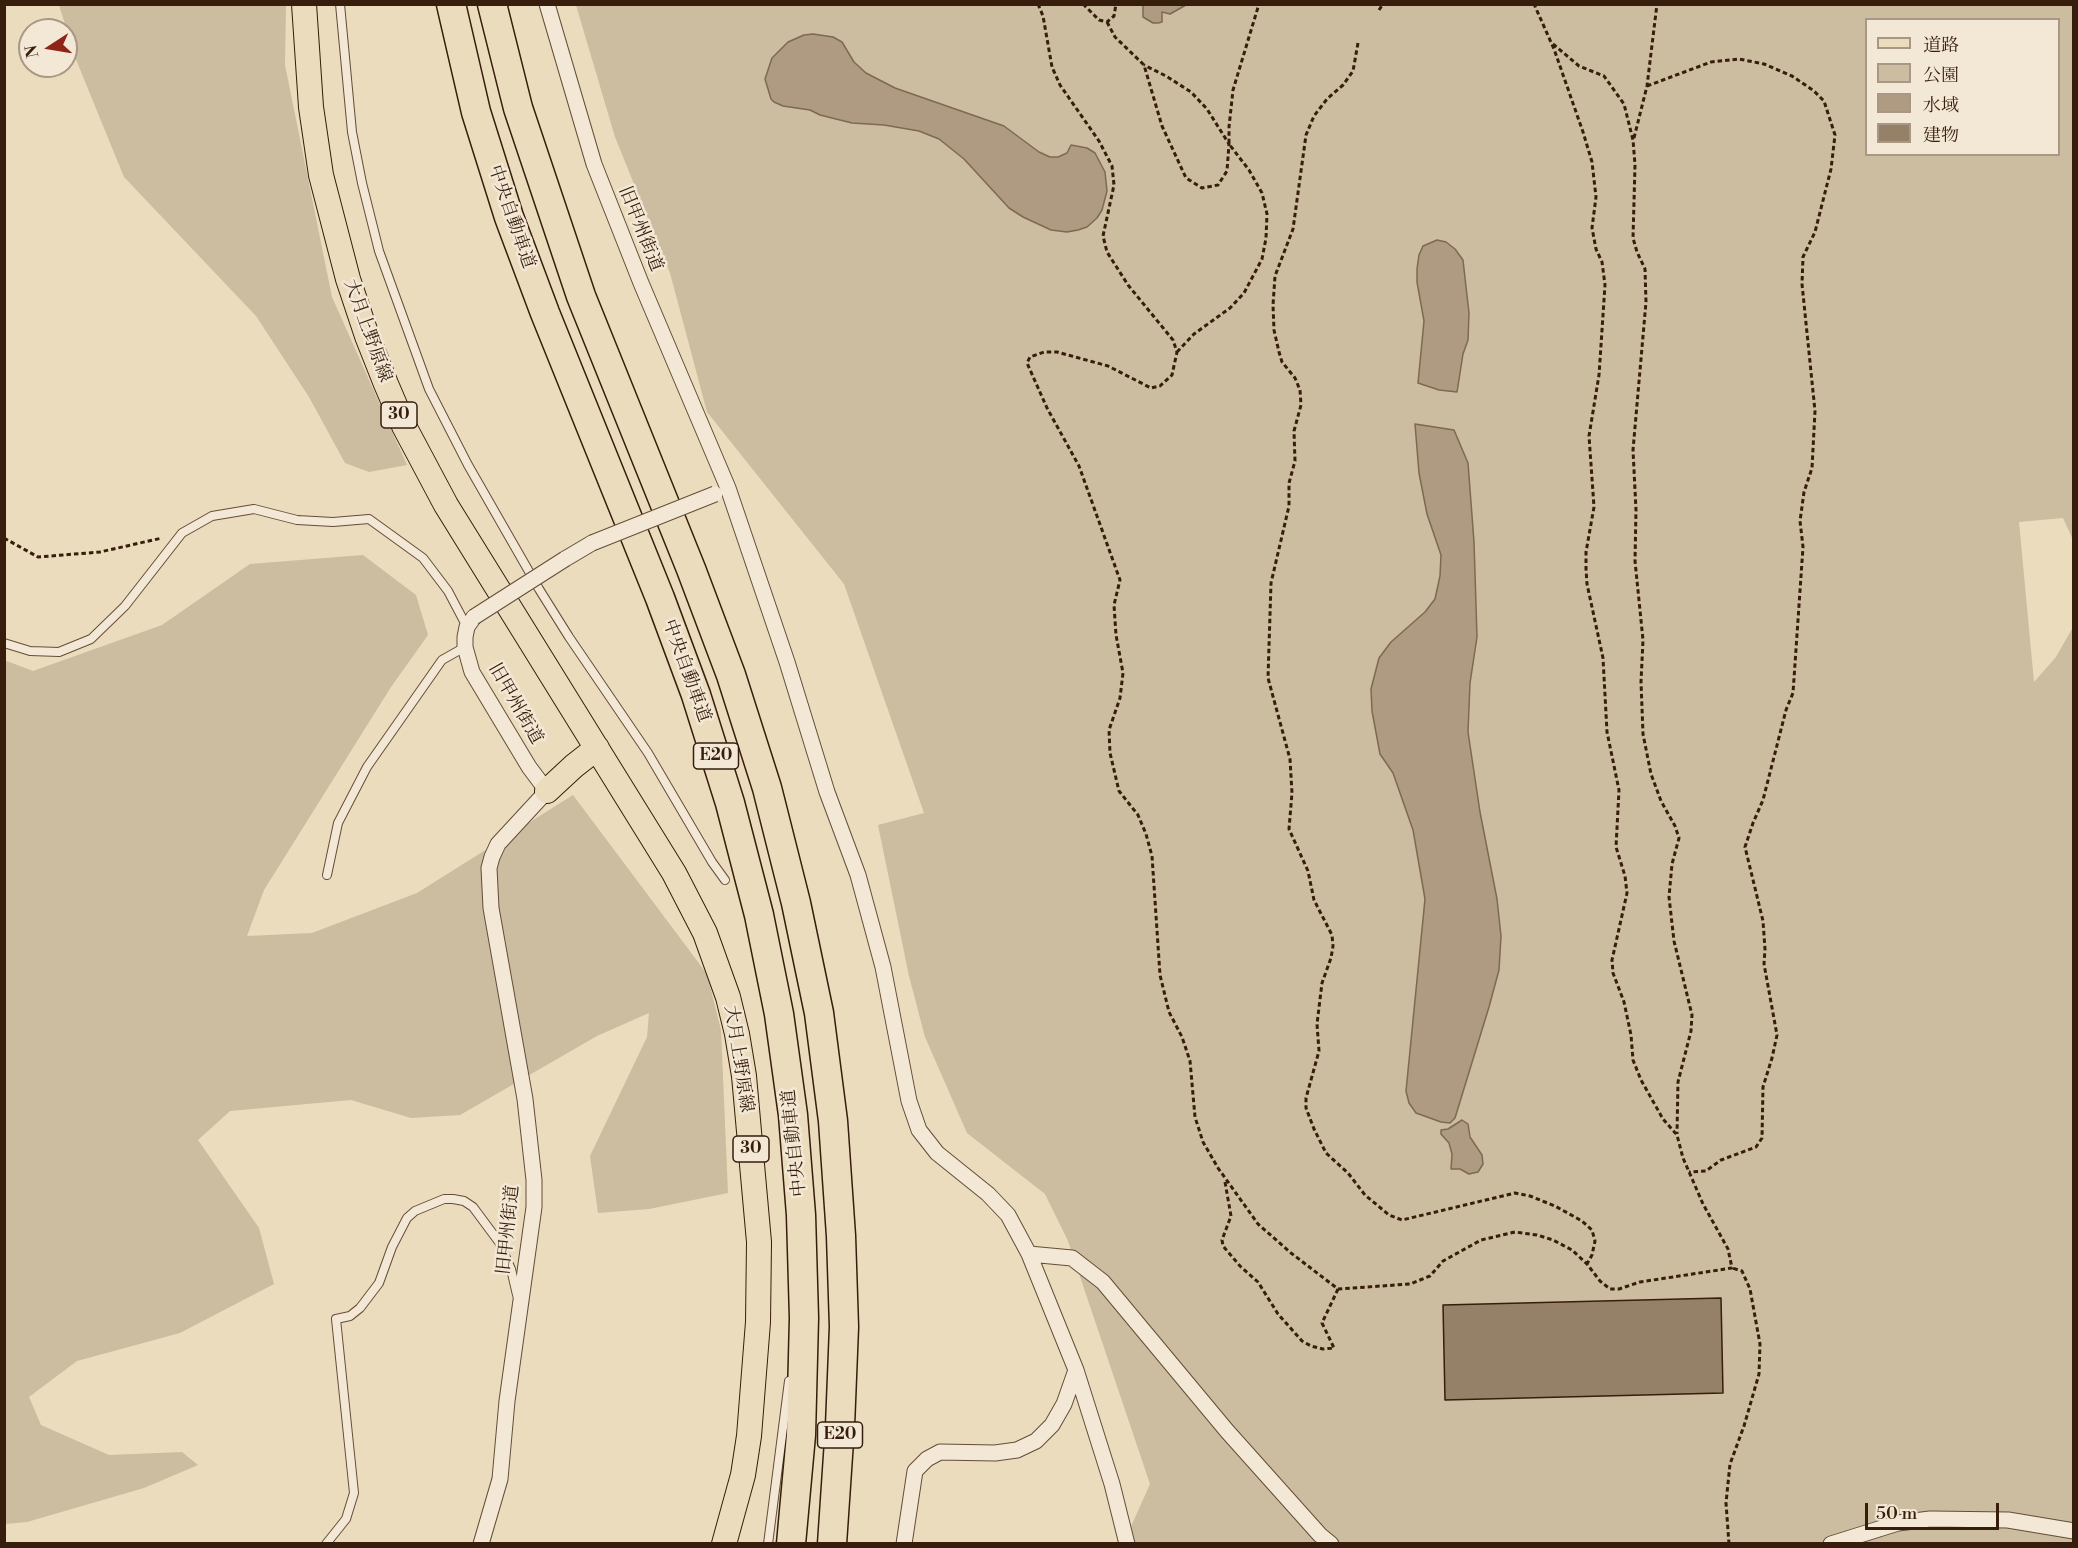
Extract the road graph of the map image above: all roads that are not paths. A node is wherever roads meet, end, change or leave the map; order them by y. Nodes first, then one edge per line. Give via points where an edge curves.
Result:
1 (304, 4) edge
2 (340, 4) edge
3 (451, 4) edge
4 (492, 4) edge
5 (547, 4) edge
6 (721, 491) junction
7 (471, 622) junction
8 (4, 643) edge
9 (465, 647) junction
10 (597, 748) junction
11 (547, 791) junction
12 (327, 874) dead end
13 (725, 880) dead end
14 (802, 1239) junction
15 (1029, 1254) junction
16 (520, 1305) junction
17 (795, 1319) dead end
18 (844, 1327) junction
19 (1076, 1370) junction
20 (789, 1375) dead end
21 (2073, 1531) edge
22 (326, 1544) edge
23 (481, 1544) edge
24 (724, 1544) edge
25 (768, 1544) edge
26 (791, 1544) edge
27 (832, 1544) edge
28 (846, 1544) edge
29 (904, 1544) edge
30 (1127, 1544) edge
31 (1331, 1544) edge
32 (1831, 1544) edge

1 - 10 main road, 大月上野原線 / 30 via 310,107 321,175 348,279 374,355 404,426 446,505
2 - 13 lane via 352,132 362,183 379,251 429,389 539,589 648,753
3 - 14 highway, 中央自動車道 / E20 via 476,112 509,217 672,630 730,803 779,1014 794,1115
4 - 18 highway, E20 via 518,108 581,296 728,665 767,788 819,1013 833,1121
5 - 6 street, 旧甲州街道 via 594,164
6 - 7 street, bridge via 592,543
6 - 15 street, 旧甲州街道 via 787,662 827,792 858,875 919,1130 937,1153 1008,1215
7 - 8 lane via 423,558 369,519 297,520 254,509 212,516 182,533 125,606 91,639 59,652 30,651
7 - 9 street, 旧甲州街道
9 - 11 street, 旧甲州街道 via 472,672
9 - 12 lane via 442,660 368,767 338,823
10 - 11 main road
10 - 24 main road, 大月上野原線 / 30 via 674,873 705,933 728,997 742,1065 759,1242 758,1322 749,1436
11 - 16 street, 旧甲州街道 via 498,844 489,868 491,908 525,1099 534,1180 534,1207
14 - 17 lane
14 - 26 highway, 中央自動車道 / E20 via 801,1435
15 - 19 street, 旧甲州街道
15 - 31 street via 1072,1258 1103,1282 1227,1431
16 - 22 lane via 499,1242 473,1207 464,1201 444,1199 407,1218 379,1283 360,1308 350,1316 336,1319 354,1493 346,1519
16 - 23 street, 旧甲州街道 via 500,1479
18 - 27 highway, E20
18 - 28 highway
19 - 29 street via 1064,1404 1052,1425 1036,1441 995,1454 940,1452 915,1471
19 - 30 street, 旧甲州街道
20 - 25 lane
21 - 32 street via 2008,1520 1930,1519 1898,1522

